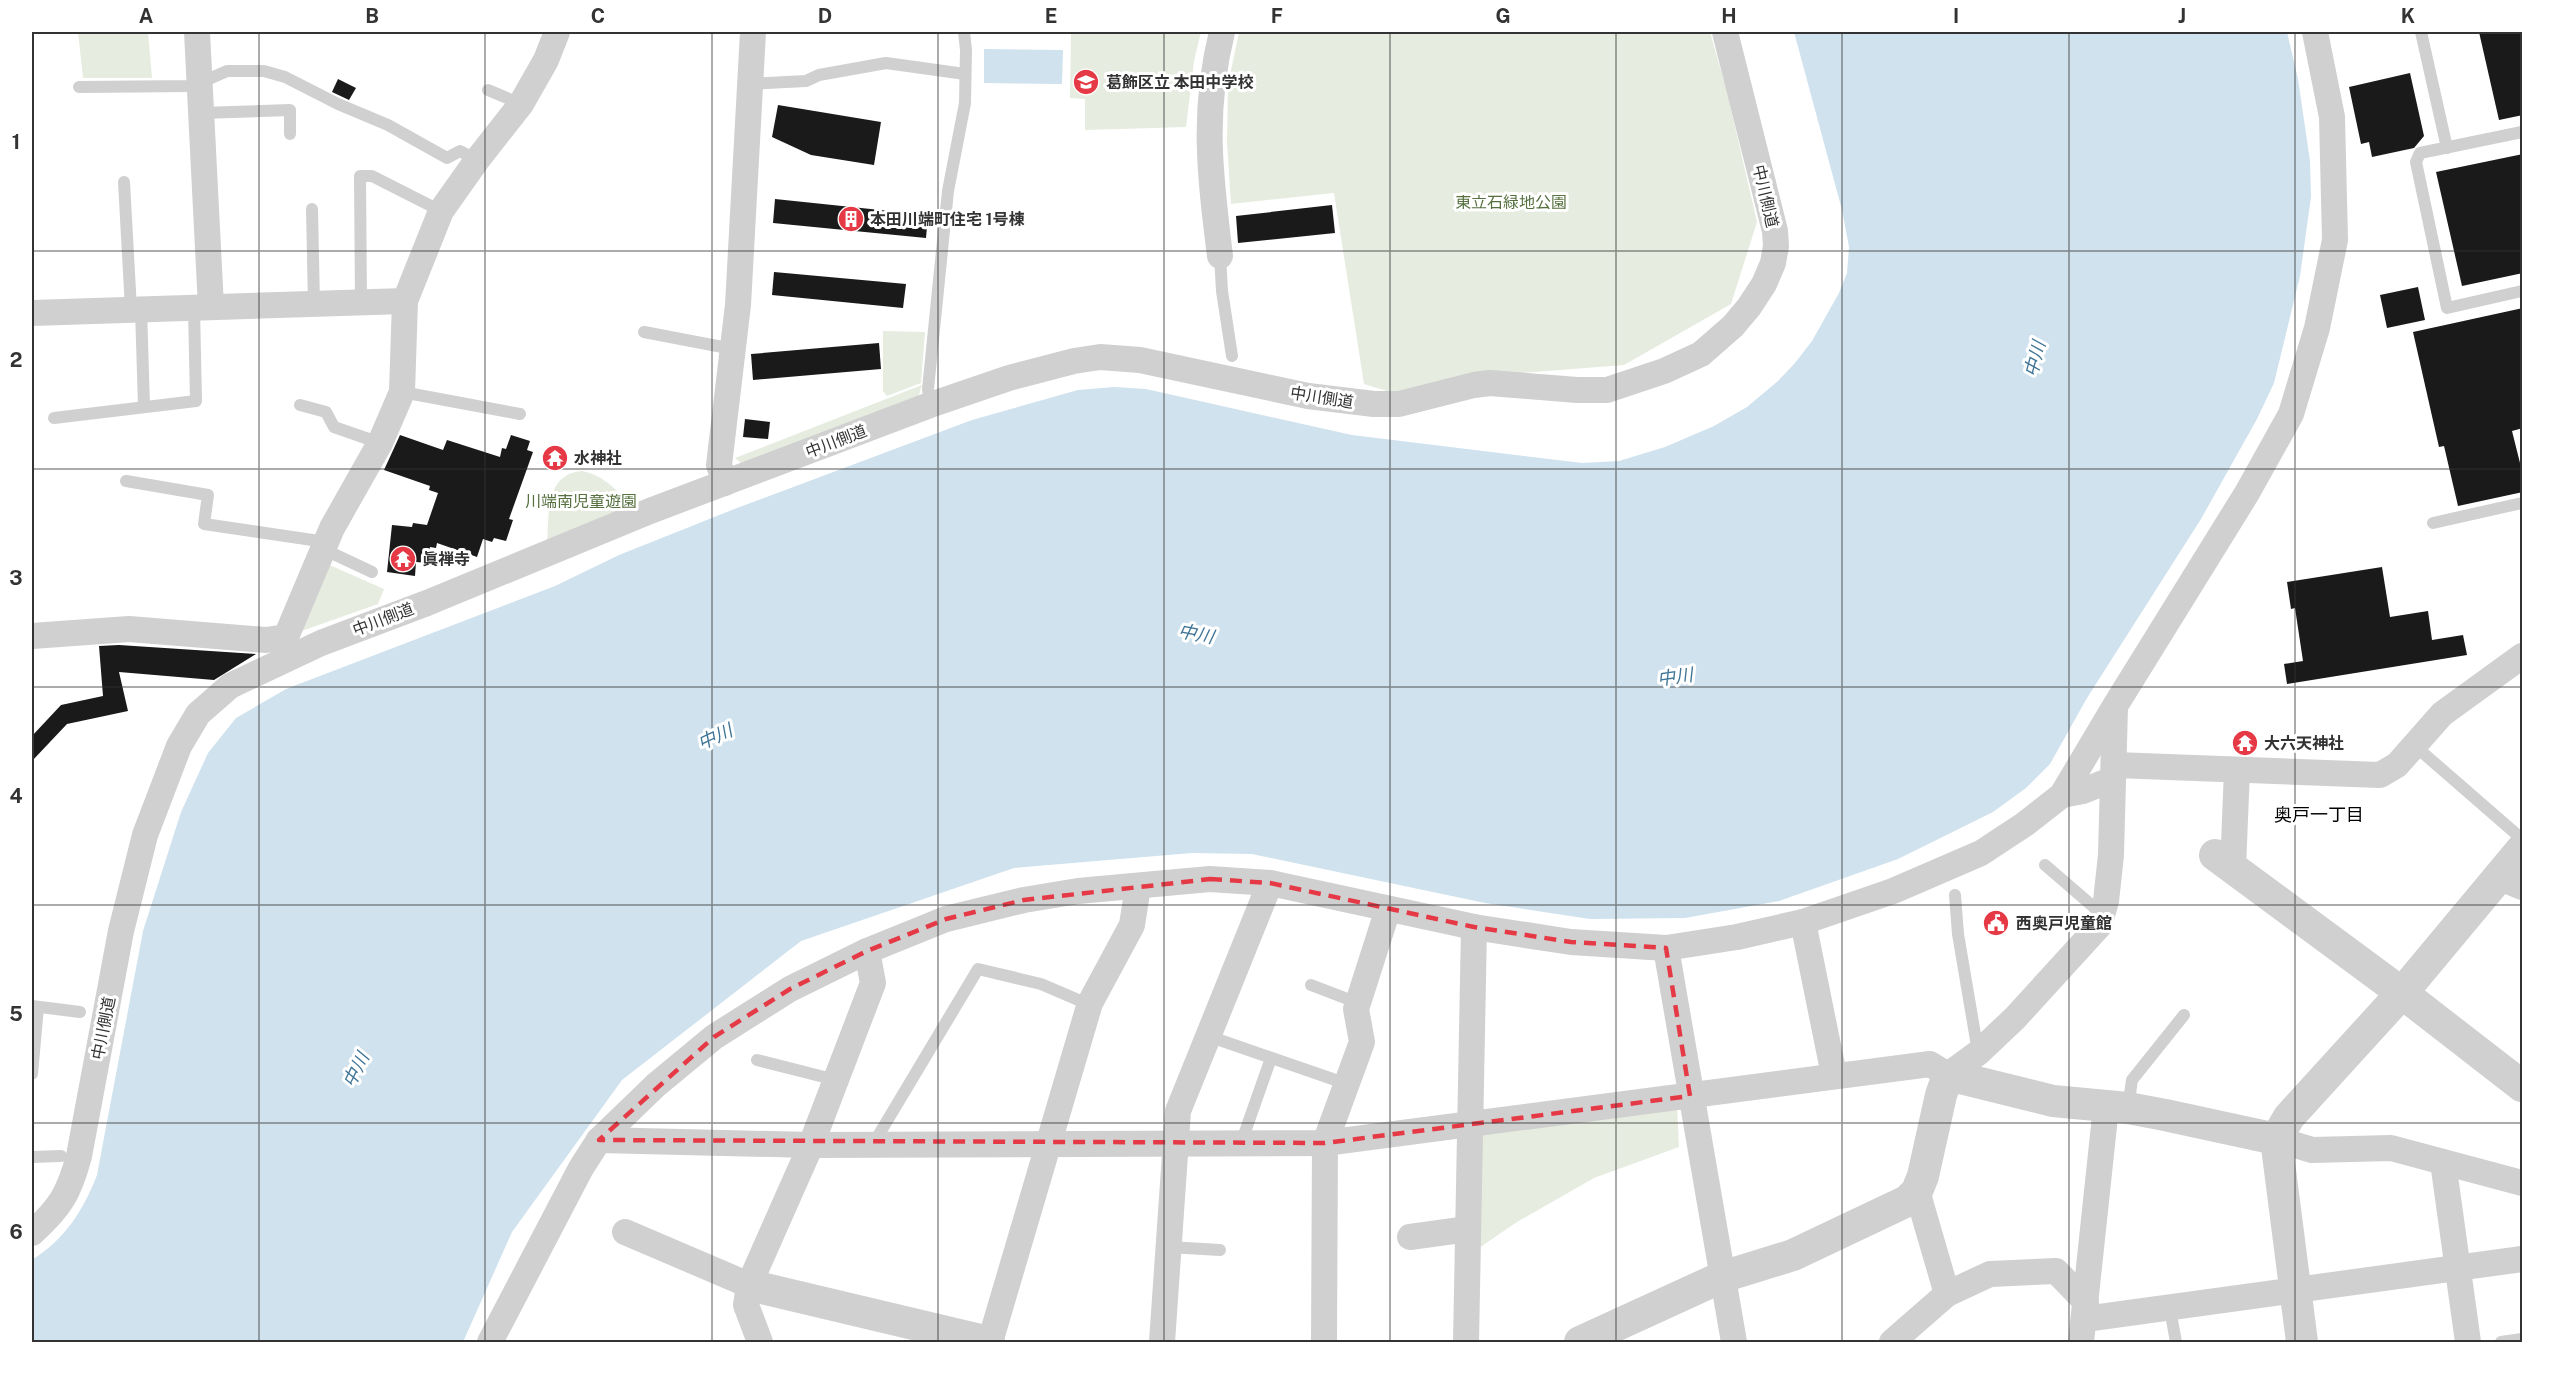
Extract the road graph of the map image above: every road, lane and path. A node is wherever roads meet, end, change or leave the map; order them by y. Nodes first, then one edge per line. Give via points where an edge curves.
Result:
1 (197, 32) edge
2 (557, 32) edge
3 (753, 32) edge
4 (964, 32) edge
5 (1222, 32) edge
6 (1725, 32) edge
7 (2315, 32) edge
8 (2421, 32) edge
9 (965, 74) junction
10 (200, 84) junction
11 (750, 84) junction
12 (79, 87) dead end
13 (488, 90) dead end
14 (521, 104) junction
15 (201, 113) junction
16 (2523, 132) edge
17 (290, 134) dead end
18 (2447, 148) junction
19 (477, 160) junction
20 (124, 182) dead end
21 (312, 209) dead end
22 (441, 211) junction
23 (1220, 256) joint
24 (2523, 291) edge
25 (405, 301) junction
26 (361, 303) junction
27 (314, 304) junction
28 (202, 308) junction
29 (136, 309) junction
30 (32, 313) edge
31 (644, 332) dead end
32 (733, 349) junction
33 (1232, 356) dead end
34 (402, 392) junction
35 (300, 405) dead end
36 (930, 405) junction
37 (144, 406) junction
38 (520, 414) dead end
39 (54, 418) dead end
40 (380, 443) junction
41 (126, 482) dead end
42 (725, 483) junction
43 (2523, 503) edge
44 (2433, 523) dead end
45 (324, 546) junction
46 (372, 572) dead end
47 (32, 636) edge
48 (2523, 656) edge
49 (2115, 706) junction
50 (2415, 746) junction
51 (2237, 770) junction
52 (2114, 772) junction
53 (2062, 795) junction
54 (2523, 838) edge
55 (2523, 849) edge
56 (2224, 862) joint
57 (2045, 865) dead end
58 (2510, 882) edge
59 (1270, 884) junction
60 (1138, 886) junction
61 (1954, 895) dead end
62 (1388, 909) junction
63 (2103, 915) junction
64 (1803, 922) junction
65 (1474, 927) junction
66 (1666, 948) junction
67 (867, 951) junction
68 (1311, 986) dead end
69 (2402, 993) junction
70 (1358, 1003) junction
71 (1090, 1005) junction
72 (35, 1006) edge
73 (80, 1012) dead end
74 (2184, 1015) dead end
75 (1208, 1036) junction
76 (1978, 1053) junction
77 (1271, 1058) junction
78 (757, 1060) dead end
79 (32, 1074) edge
80 (1834, 1075) junction
81 (1948, 1075) junction
82 (836, 1080) junction
83 (1347, 1084) junction
84 (2523, 1086) edge
85 (1690, 1096) junction
86 (2117, 1108) junction
87 (1469, 1126) junction
88 (2276, 1139) junction
89 (599, 1140) junction
90 (878, 1143) junction
91 (1325, 1143) junction
92 (811, 1144) junction
93 (1174, 1144) junction
94 (1244, 1144) junction
95 (1047, 1146) junction
96 (61, 1156) dead end
97 (32, 1157) edge
98 (2443, 1162) junction
99 (2523, 1183) edge
100 (1917, 1191) junction
101 (1468, 1229) junction
102 (625, 1232) dead end
103 (32, 1233) edge
104 (1410, 1237) dead end
105 (1168, 1247) junction
106 (1220, 1250) dead end
107 (2523, 1259) edge
108 (2458, 1269) junction
109 (1722, 1277) junction
110 (749, 1285) junction
111 (2295, 1290) junction
112 (1947, 1294) junction
113 (2170, 1309) junction
114 (2084, 1321) edge
115 (2523, 1339) edge
116 (490, 1342) edge
117 (758, 1342) edge
118 (989, 1342) edge
119 (1162, 1342) edge
120 (1324, 1342) edge
121 (1466, 1342) edge
122 (1580, 1342) edge
123 (1734, 1342) edge
124 (1892, 1342) edge
125 (2176, 1342) edge
126 (2302, 1342) edge
127 (2468, 1342) edge
128 (2501, 1342) edge

1 - 10 street
2 - 14 street
3 - 11 street
4 - 9 lane
5 - 23 street via 1209,98 1208,138
6 - 36 street, 中川側道 via 1772,213 1776,246 1773,263 1749,307 1714,343 1664,371 1606,390 1490,383 1399,404 1374,404 1308,396 1140,360 1100,357 1042,368
7 - 49 street via 2332,117 2335,240 2317,328 2291,414 2247,493
8 - 18 lane
9 - 11 lane via 886,63 806,81
9 - 36 lane via 965,103 948,191 928,389
10 - 12 lane
10 - 15 street
10 - 19 lane via 227,71 264,71 388,125 447,158 459,151
11 - 32 street
13 - 14 lane
14 - 19 street
15 - 17 lane via 290,110
15 - 28 street
16 - 18 lane
18 - 24 lane via 2420,153 2416,162 2447,308
19 - 22 street
20 - 29 lane
21 - 27 lane
22 - 25 street
22 - 26 lane via 372,176 360,176
23 - 33 lane
25 - 26 street
25 - 34 street
26 - 27 street
27 - 28 street
28 - 29 street
28 - 37 lane via 196,400
29 - 30 street
29 - 37 lane
31 - 32 lane
32 - 42 street via 719,465
34 - 38 lane
34 - 40 street
35 - 40 lane via 326,412 334,427
36 - 42 street, 中川側道
37 - 39 lane
40 - 45 street
41 - 45 lane via 208,495 204,524
42 - 103 street, 中川側道 via 321,643 230,686 198,714 179,746 145,835 123,922 72,1184 64,1200
43 - 44 lane
45 - 46 lane
45 - 47 street via 285,637 266,640 129,629
48 - 50 street via 2442,714
49 - 52 street
49 - 53 street
50 - 51 street via 2397,765 2380,775
50 - 54 lane
51 - 52 street
51 - 56 street
52 - 53 street via 2083,791
52 - 63 street
53 - 64 street via 1981,853 1893,891
55 - 58 street
56 - 69 street
57 - 63 lane
58 - 69 street
59 - 60 street via 1210,879
59 - 62 street
59 - 75 street
60 - 67 street via 1024,900 946,919
60 - 71 street via 1132,925
61 - 76 lane
62 - 65 street
62 - 70 street
63 - 76 street via 2098,926 2015,1018
64 - 66 street
64 - 80 street
65 - 66 street via 1570,942
65 - 87 street
66 - 85 street
67 - 82 street via 873,983
67 - 89 street via 790,989 714,1037
68 - 70 lane
69 - 84 street
69 - 88 street via 2289,1117
70 - 83 street via 1362,1042
71 - 90 lane via 1041,984 978,969 878,1136
71 - 95 street
72 - 73 lane
72 - 79 lane
74 - 86 lane via 2132,1080
75 - 77 lane
75 - 93 street via 1178,1111
76 - 81 street
77 - 83 lane
77 - 94 lane
78 - 82 lane
80 - 81 street via 1930,1064
80 - 85 street
81 - 86 street via 2053,1101
81 - 100 street
82 - 92 street
83 - 91 street
85 - 87 street
85 - 109 street
86 - 88 street
86 - 114 street
87 - 91 street
87 - 101 street
88 - 98 street via 2312,1150 2391,1148
88 - 111 street
89 - 92 street
89 - 116 street
90 - 92 street
90 - 95 street
91 - 94 street
91 - 120 street
92 - 110 street
93 - 94 street
93 - 95 street
93 - 105 street
95 - 118 street
96 - 97 lane
98 - 99 street
98 - 108 street
100 - 109 street via 1894,1208 1793,1255
100 - 112 street
101 - 104 street
101 - 121 street
102 - 110 street
105 - 106 lane
105 - 119 street
107 - 108 street
108 - 111 street
108 - 127 street
109 - 122 street
109 - 123 street
110 - 117 street via 746,1305
110 - 118 street
111 - 113 street
111 - 126 street
112 - 114 street via 1990,1274 2056,1271
112 - 124 street
113 - 114 street
113 - 125 lane
115 - 128 lane

